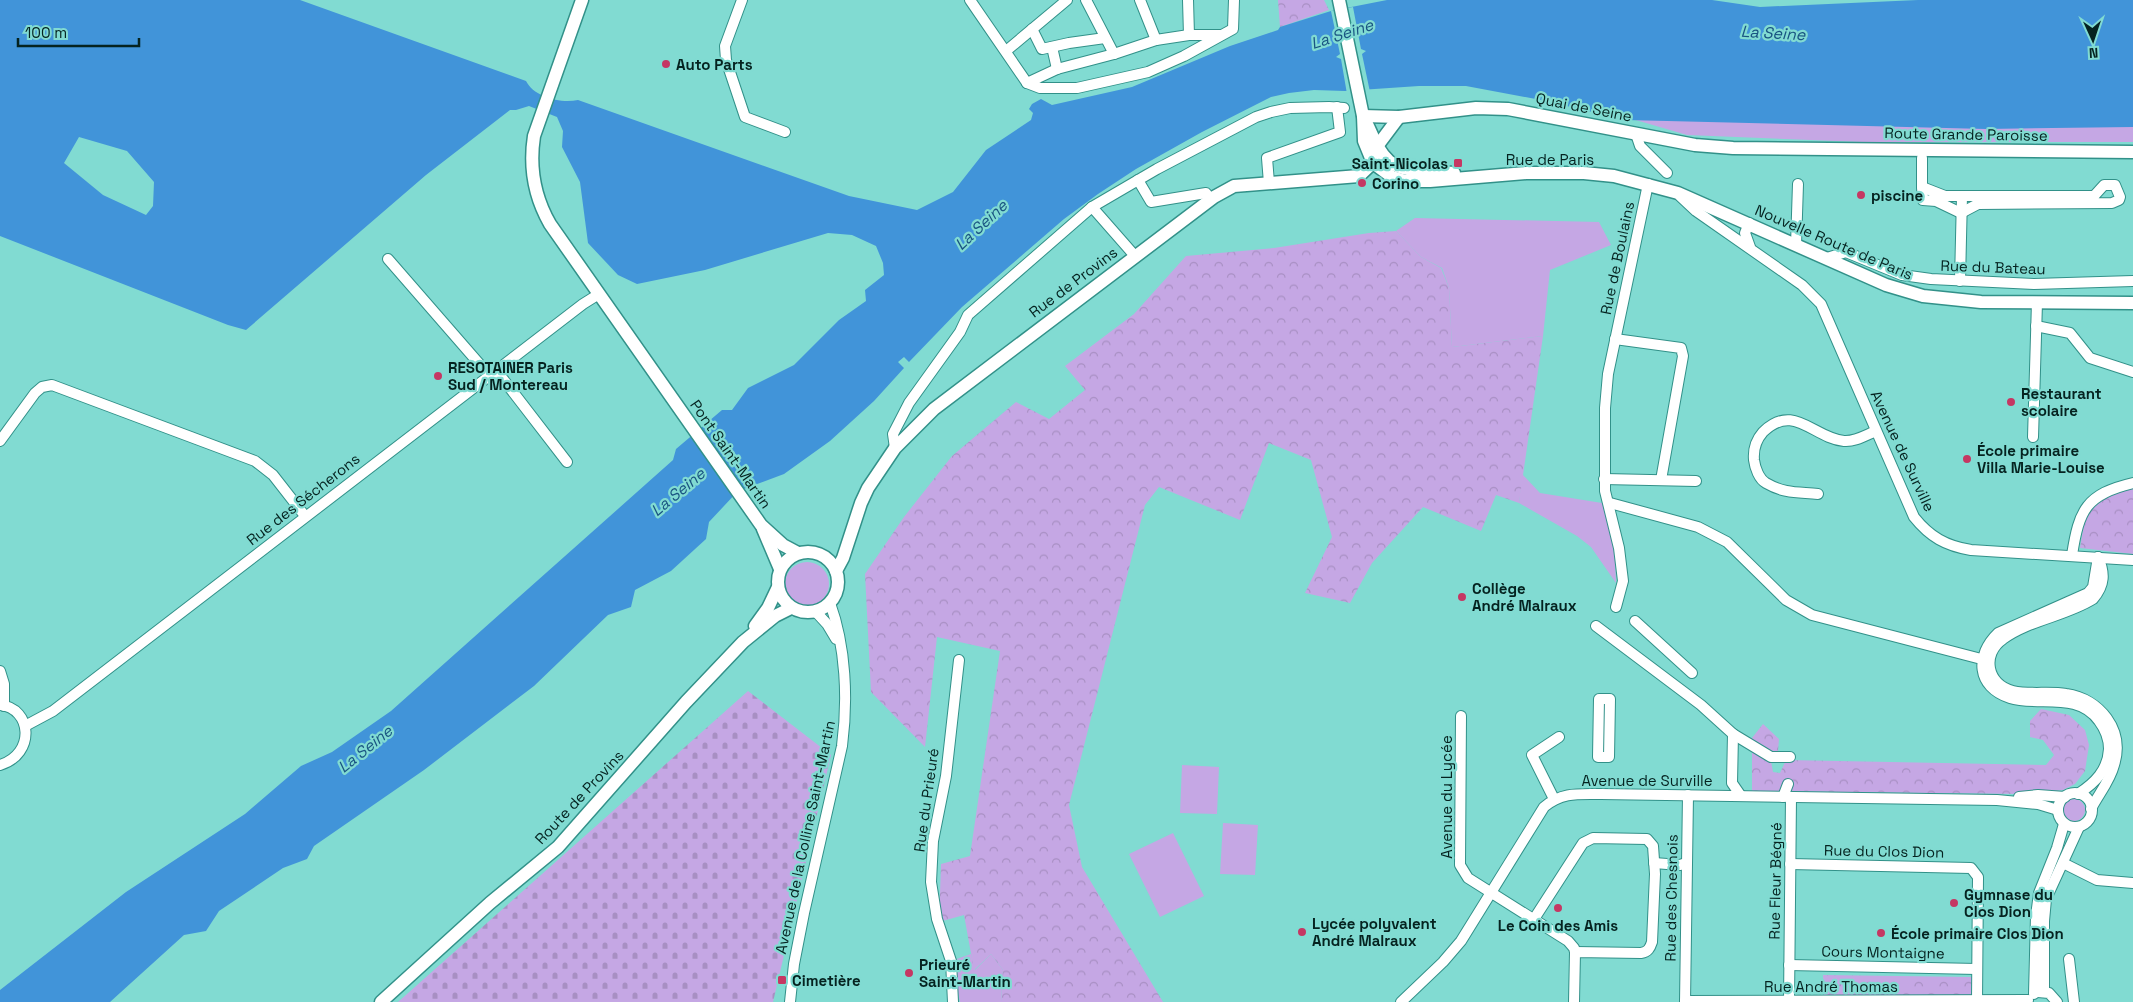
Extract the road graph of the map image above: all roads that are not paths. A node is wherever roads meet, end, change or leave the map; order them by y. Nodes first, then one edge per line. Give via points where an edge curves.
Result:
1 (582, 0) edge
2 (742, 0) edge
3 (970, 0) edge
4 (1067, 0) edge
5 (1086, 0) edge
6 (1140, 0) edge
7 (1188, 0) edge
8 (1234, 0) edge
9 (1340, 5) edge
10 (1032, 29) junction
11 (1189, 35) junction
12 (1222, 35) junction
13 (1105, 38) junction
14 (1156, 40) junction
15 (1052, 47) junction
16 (1006, 50) junction
17 (1114, 54) junction
18 (1057, 69) junction
19 (1027, 83) junction
20 (1396, 120) junction
21 (1365, 124) junction
22 (785, 132) dead end
23 (1636, 134) junction
24 (1799, 147) joint
25 (2133, 152) edge
26 (1378, 154) junction
27 (1922, 158) dead end
28 (1667, 173) dead end
29 (1138, 180) junction
30 (1269, 183) junction
31 (1648, 184) junction
32 (1798, 184) dead end
33 (1922, 187) junction
34 (1678, 193) junction
35 (1962, 196) junction
36 (1210, 199) junction
37 (1092, 207) junction
38 (1961, 213) junction
39 (1745, 222) junction
40 (1734, 237) junction
41 (1796, 245) junction
42 (1750, 247) junction
43 (1135, 256) junction
44 (1827, 258) junction
45 (388, 259) dead end
46 (1960, 281) junction
47 (2133, 281) edge
48 (599, 294) junction
49 (2037, 302) junction
50 (2133, 303) edge
51 (2036, 326) junction
52 (1615, 339) junction
53 (496, 370) junction
54 (2133, 372) edge
55 (1876, 431) junction
56 (2033, 438) dead end
57 (0, 441) edge
58 (895, 448) junction
59 (567, 462) dead end
60 (1604, 479) junction
61 (1661, 480) junction
62 (1696, 481) dead end
63 (2133, 483) edge
64 (1818, 494) dead end
65 (1610, 502) junction
66 (305, 516) junction
67 (761, 525) junction
68 (849, 539) junction
69 (798, 553) junction
70 (2072, 555) junction
71 (822, 556) junction
72 (2098, 557) junction
73 (2133, 560) edge
74 (780, 570) junction
75 (836, 571) junction
76 (778, 587) junction
77 (830, 603) junction
78 (1616, 607) dead end
79 (791, 608) junction
80 (816, 612) junction
81 (1635, 621) dead end
82 (1596, 626) dead end
83 (743, 642) junction
84 (840, 649) junction
85 (960, 660) dead end
86 (1985, 660) junction
87 (0, 671) edge
88 (1692, 673) dead end
89 (1599, 699) joint
90 (2, 706) edge
91 (1461, 716) dead end
92 (24, 726) junction
93 (1732, 734) junction
94 (1559, 737) dead end
95 (1790, 757) dead end
96 (0, 765) edge
97 (1788, 784) dead end
98 (2078, 794) junction
99 (1688, 795) junction
100 (1741, 796) junction
101 (1787, 797) junction
102 (2065, 797) junction
103 (1554, 799) junction
104 (1997, 800) junction
105 (2091, 809) junction
106 (2058, 810) junction
107 (2064, 824) junction
108 (2079, 826) junction
109 (2063, 862) junction
110 (1654, 863) junction
111 (1686, 863) junction
112 (1790, 864) junction
113 (2133, 883) edge
114 (1491, 893) junction
115 (1534, 919) junction
116 (1575, 952) junction
117 (2069, 959) dead end
118 (1789, 965) junction
119 (1977, 969) junction
120 (2034, 997) edge
121 (1977, 1000) junction
122 (1685, 1001) edge
123 (381, 1002) edge
124 (790, 1002) edge
125 (953, 1002) edge
126 (1401, 1002) edge
127 (1574, 1002) edge
128 (1789, 1002) edge
129 (2057, 1002) edge
130 (2074, 1002) edge

1 - 48 main road, Pont Saint-Martin via 534,136 532,174 536,194 550,224
2 - 22 street via 725,46 726,60 745,117
3 - 16 street
4 - 10 street
5 - 13 street
6 - 14 street
7 - 11 street
8 - 12 street via 1233,29
9 - 21 main road
10 - 15 street via 1042,49
10 - 16 street
11 - 12 street
11 - 14 street
12 - 19 street via 1148,72 1070,89 1040,88
13 - 15 street
13 - 17 street
14 - 17 street
15 - 18 street
16 - 19 street
17 - 18 street
18 - 19 street
20 - 21 main road, Quai de Seine
20 - 23 main road, Quai de Seine via 1476,108 1508,109
20 - 26 main road
21 - 26 main road
21 - 26 main road via 1364,142
23 - 24 main road, Quai de Seine via 1695,145
23 - 28 street via 1640,146
24 - 25 main road, Route Grande Paroisse
26 - 30 main road, Rue de Provins via 1359,176
26 - 31 main road, Rue de Paris via 1384,172 1405,181 1584,173
27 - 33 street
29 - 30 street via 1256,117 1290,108 1340,108 1340,132 1267,158
29 - 36 street via 1151,202 1206,193
29 - 37 street
30 - 36 main road, Rue de Provins via 1234,186
31 - 34 main road, Nouvelle Route de Paris
31 - 52 street, Rue de Boulains
32 - 41 street
33 - 35 street via 1944,196
33 - 38 street via 1922,200 1936,201
34 - 39 main road, Nouvelle Route de Paris
34 - 40 street, Avenue de Surville via 1696,211
35 - 38 street
35 - 38 street via 2094,196 2104,185 2115,185 2120,197 2112,203 1978,204
36 - 43 main road, Rue de Provins
37 - 43 street
37 - 58 street via 968,315 960,332 909,403 892,434
38 - 46 street
39 - 40 street
39 - 41 main road, Nouvelle Route de Paris
39 - 42 street
40 - 42 street, Avenue de Surville
41 - 44 main road, Nouvelle Route de Paris
42 - 55 street, Avenue de Surville via 1802,285 1820,304
43 - 58 main road, Rue de Provins via 934,409
44 - 46 street, Rue du Bateau via 1846,252 1902,275
44 - 49 main road, Nouvelle Route de Paris via 1886,284 1931,298
45 - 53 street via 482,367
46 - 47 street, Rue du Bateau via 2034,284
48 - 53 street, Rue des Sécherons
48 - 67 main road, Pont Saint-Martin
49 - 50 main road, Nouvelle Route de Paris
49 - 51 street
51 - 54 street via 2070,333 2090,358
51 - 56 street
52 - 60 street, Rue de Boulains via 1606,396
52 - 61 street, Rue de Boulains via 1681,348
53 - 59 street
53 - 66 street, Rue des Sécherons
55 - 64 street via 1846,442 1835,440 1803,423 1785,420 1773,423 1760,436 1754,456 1755,467 1763,481 1780,491
55 - 70 street, Avenue de Surville via 1914,517 1940,541 1971,550
57 - 66 street via 35,393 52,385 255,460 273,475
58 - 68 main road, Rue de Provins via 868,488
60 - 61 street
60 - 65 street, Rue de Boulains
61 - 62 street
63 - 70 street via 2096,498 2085,509 2077,525
65 - 78 street, Rue de Boulains via 1623,581
65 - 86 street via 1698,527 1727,542 1786,600 1812,615
66 - 92 street, Rue des Sécherons via 53,711
67 - 69 main road
67 - 74 main road
68 - 71 main road via 836,551
68 - 75 main road, Rue de Provins
69 - 71 main road
69 - 74 main road
70 - 72 street, Avenue de Surville
71 - 75 main road
72 - 73 street, Avenue de Surville
72 - 86 street via 2104,569 2103,581 2093,599 2003,639
74 - 76 main road
75 - 77 main road via 838,588
76 - 79 main road via 780,595
76 - 83 main road via 768,608
77 - 80 main road
77 - 84 street, Avenue de la Colline Saint-Martin via 836,618
79 - 80 main road
79 - 83 main road via 775,616
80 - 84 street, Avenue de la Colline Saint-Martin via 827,624
81 - 88 street
82 - 93 street via 1701,705
83 - 123 main road, Route de Provins via 558,846
84 - 124 street, Avenue de la Colline Saint-Martin via 846,708 843,738 804,913
85 - 125 street, Rue du Prieuré via 946,776 933,841 932,882 937,919 951,961
86 - 98 street, Avenue de Surville via 1984,676 1999,694 2012,699 2073,704 2088,710 2101,724 2109,748 2107,761 2097,779
86 - 105 street via 2003,687 2013,691 2075,696 2094,704 2109,720 2118,748 2115,764
87 - 90 street via 4,684
89 - 89 street via 1598,757 1609,757 1610,699
90 - 92 street via 17,713
91 - 114 street, Avenue du Lycée via 1460,865 1468,878
92 - 96 street via 26,740 21,752 11,762
93 - 95 street via 1771,757
93 - 100 street via 1732,783
94 - 103 street via 1532,755
97 - 101 street
98 - 102 street, Avenue de Surville
98 - 105 street via 2087,799
99 - 100 street, Avenue de Surville
99 - 103 street, Avenue de Surville via 1596,794
99 - 111 street, Rue des Chesnois
100 - 101 street, Avenue de Surville
101 - 104 street, Avenue de Surville
101 - 112 street, Rue Fleur Bégné
102 - 104 street, Avenue de Surville via 2038,795
102 - 106 street
103 - 114 street via 1544,807
104 - 106 street, Avenue de Surville via 2043,805
105 - 108 street via 2088,820
106 - 107 street
107 - 108 street
107 - 120 street via 2039,893
108 - 109 street
109 - 113 street via 2097,880
109 - 120 street via 2046,899
110 - 111 street
110 - 115 street via 1653,846 1647,839 1593,838 1583,843
110 - 116 street via 1650,948 1641,953
111 - 122 street, Rue des Chesnois
112 - 118 street, Rue Fleur Bégné
112 - 119 street, Rue du Clos Dion via 1971,868 1978,877
114 - 115 street, Avenue du Lycée
114 - 126 street via 1461,941
115 - 116 street, Avenue du Lycée via 1568,941
116 - 127 street
117 - 130 street
118 - 119 street, Cours Montaigne
118 - 128 street, Rue Fleur Bégné
119 - 121 street
120 - 121 street, Rue André Thomas
120 - 129 street via 2054,996
121 - 128 street, Rue André Thomas
122 - 128 street, Rue André Thomas

